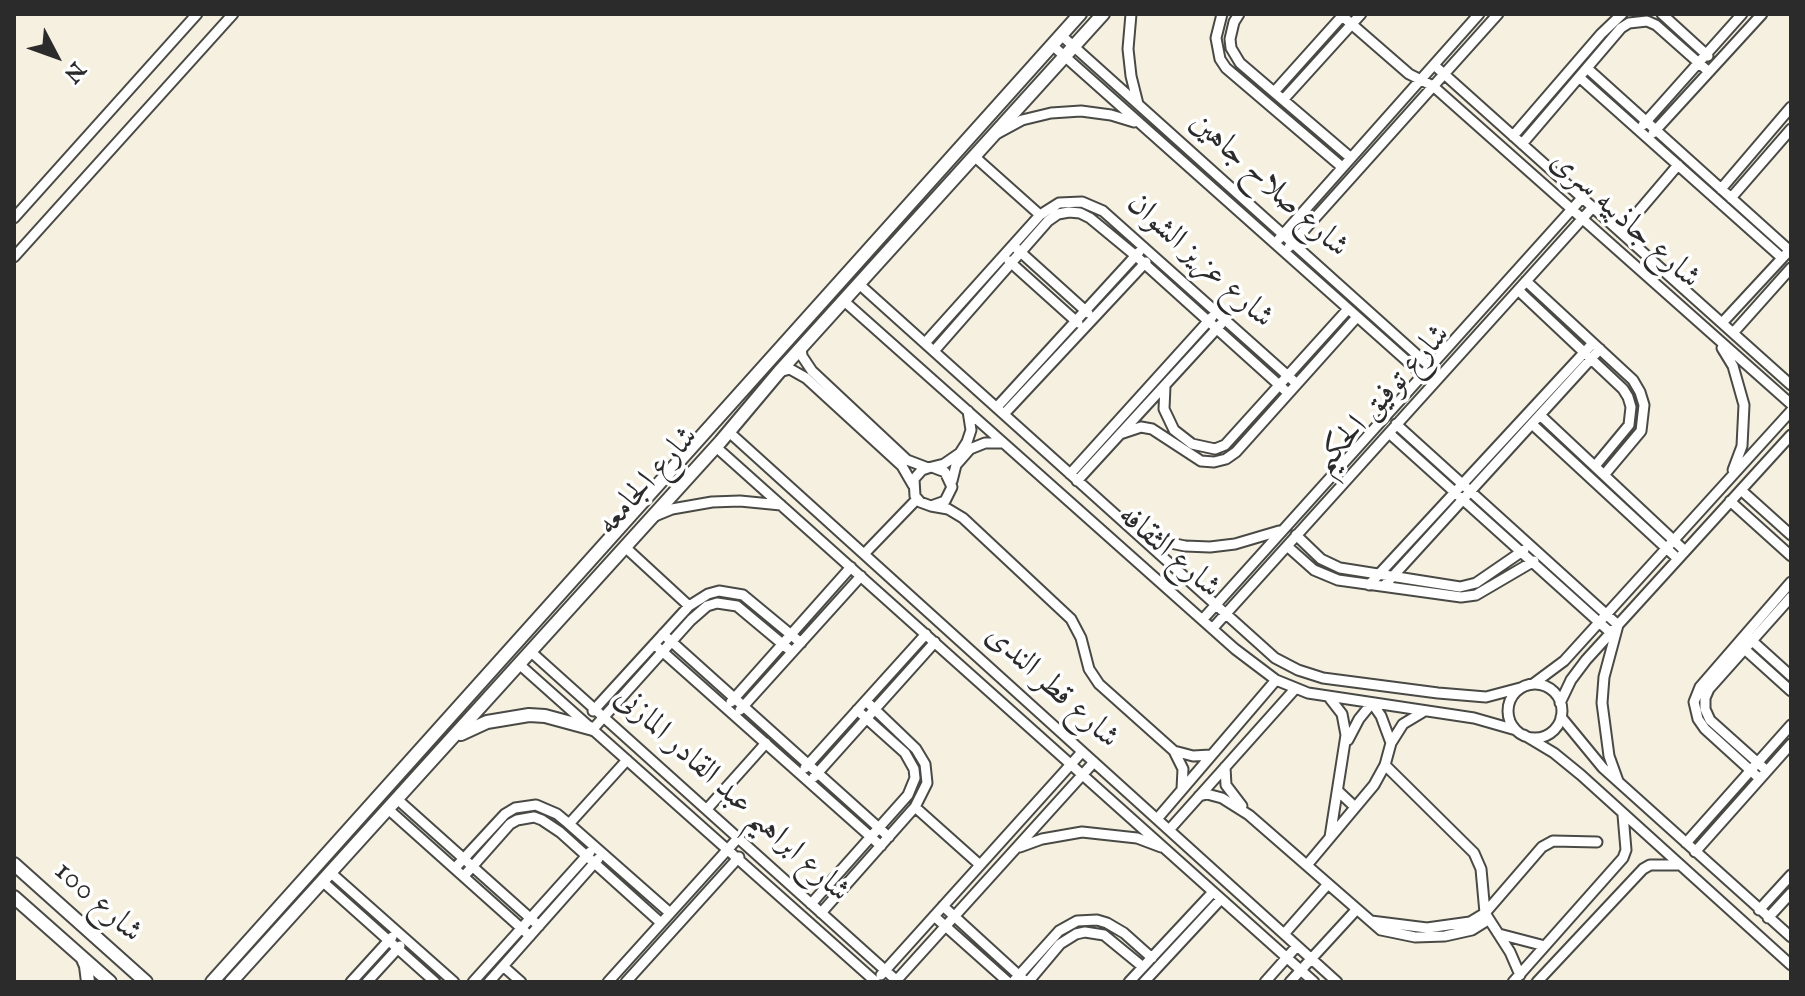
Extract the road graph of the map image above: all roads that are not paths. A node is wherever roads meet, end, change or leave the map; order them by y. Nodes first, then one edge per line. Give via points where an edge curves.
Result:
1 (197, 14) edge
2 (233, 14) edge
3 (1080, 14) edge
4 (1103, 14) edge
5 (1131, 14) edge
6 (1222, 14) edge
7 (1239, 14) edge
8 (1360, 14) edge
9 (1479, 14) edge
10 (1498, 14) edge
11 (1622, 14) edge
12 (1662, 14) edge
13 (1742, 14) edge
14 (1762, 14) edge
15 (1342, 15) edge
16 (1352, 24) junction
17 (1601, 34) junction
18 (1056, 40) junction
19 (1610, 42) junction
20 (1074, 46) junction
21 (1706, 54) junction
22 (1064, 57) junction
23 (1698, 63) junction
24 (1717, 64) junction
25 (1434, 65) junction
26 (1587, 68) junction
27 (1709, 72) junction
28 (1444, 74) junction
29 (1579, 77) junction
30 (1420, 80) junction
31 (1433, 86) junction
32 (1274, 92) junction
33 (1283, 100) junction
34 (1138, 104) junction
35 (1791, 107) edge
36 (1646, 122) junction
37 (1139, 123) junction
38 (1791, 129) edge
39 (1638, 130) junction
40 (1656, 130) junction
41 (995, 134) junction
42 (1513, 136) junction
43 (1648, 139) junction
44 (1787, 141) edge
45 (1522, 144) junction
46 (975, 157) junction
47 (1351, 158) junction
48 (1678, 165) junction
49 (1342, 167) junction
50 (1721, 189) junction
51 (1582, 198) junction
52 (1731, 198) junction
53 (1593, 207) junction
54 (1572, 209) junction
55 (1040, 215) junction
56 (14, 218) edge
57 (1583, 218) junction
58 (1621, 232) junction
59 (1283, 234) junction
60 (1293, 243) junction
61 (1275, 244) junction
62 (1144, 247) junction
63 (1016, 249) junction
64 (1284, 252) junction
65 (1787, 252) edge
66 (1153, 255) junction
67 (1136, 256) junction
68 (14, 257) edge
69 (1008, 259) junction
70 (1144, 264) junction
71 (1657, 265) junction
72 (1791, 268) edge
73 (1647, 276) junction
74 (1526, 281) junction
75 (859, 284) junction
76 (1518, 290) junction
77 (844, 301) junction
78 (1348, 309) junction
79 (1085, 311) junction
80 (1216, 312) junction
81 (1357, 317) junction
82 (1094, 318) junction
83 (1225, 320) junction
84 (1076, 321) junction
85 (1208, 321) junction
86 (1722, 323) junction
87 (1084, 328) junction
88 (1217, 329) junction
89 (1709, 333) junction
90 (1733, 333) junction
91 (925, 343) junction
92 (1596, 346) junction
93 (801, 347) junction
94 (934, 351) junction
95 (1587, 356) junction
96 (768, 361) junction
97 (1430, 366) junction
98 (779, 372) junction
99 (1422, 375) junction
100 (1440, 375) junction
101 (1288, 376) junction
102 (1297, 384) junction
103 (1432, 384) junction
104 (1279, 385) junction
105 (1791, 385) edge
106 (1165, 386) junction
107 (1288, 393) junction
108 (1791, 404) edge
109 (968, 411) junction
110 (1000, 411) junction
111 (1791, 411) edge
112 (1540, 415) junction
113 (1631, 417) junction
114 (1644, 418) junction
115 (1396, 424) junction
116 (1532, 424) junction
117 (729, 432) junction
118 (1389, 433) junction
119 (1120, 434) junction
120 (1791, 435) edge
121 (1005, 444) junction
122 (716, 447) junction
123 (1595, 466) junction
124 (930, 467) junction
125 (1606, 477) junction
126 (1074, 478) junction
127 (1725, 483) junction
128 (913, 485) junction
129 (952, 486) junction
130 (1466, 488) junction
131 (1601, 488) junction
132 (1741, 490) junction
133 (1455, 492) junction
134 (917, 499) junction
135 (1463, 500) junction
136 (1730, 501) junction
137 (783, 506) junction
138 (931, 506) junction
139 (963, 518) junction
140 (649, 521) junction
141 (1283, 530) junction
142 (1137, 535) junction
143 (1296, 535) junction
144 (1791, 535) edge
145 (1674, 540) junction
146 (1529, 544) junction
147 (1287, 546) junction
148 (625, 547) junction
149 (1666, 549) junction
150 (1685, 551) junction
151 (1522, 553) junction
152 (864, 554) junction
153 (1791, 556) edge
154 (1536, 558) junction
155 (1678, 559) junction
156 (851, 567) junction
157 (1378, 575) junction
158 (861, 576) junction
159 (1392, 577) junction
160 (1791, 582) edge
161 (1369, 585) junction
162 (1384, 586) junction
163 (1791, 597) edge
164 (1215, 605) junction
165 (689, 606) junction
166 (1225, 614) junction
167 (1203, 619) junction
168 (1603, 619) junction
169 (1213, 628) junction
170 (1615, 629) junction
171 (663, 634) junction
172 (791, 634) junction
173 (926, 634) junction
174 (1748, 638) junction
175 (671, 642) junction
176 (935, 642) junction
177 (801, 643) junction
178 (654, 644) junction
179 (783, 644) junction
180 (1741, 646) junction
181 (530, 651) junction
182 (663, 651) junction
183 (792, 652) junction
184 (519, 664) junction
185 (1791, 676) edge
186 (1276, 680) junction
187 (1533, 684) junction
188 (1520, 688) junction
189 (1295, 689) junction
190 (1791, 691) edge
191 (1328, 696) junction
192 (734, 698) junction
193 (866, 701) junction
194 (1372, 703) junction
195 (1560, 703) junction
196 (743, 707) junction
197 (726, 708) junction
198 (595, 709) junction
199 (875, 709) junction
200 (857, 710) junction
201 (1426, 711) junction
202 (735, 716) junction
203 (604, 717) junction
204 (1561, 717) junction
205 (866, 718) junction
206 (589, 725) junction
207 (1791, 725) edge
208 (1520, 732) junction
209 (766, 743) junction
210 (1391, 743) junction
211 (1791, 744) edge
212 (1345, 747) junction
213 (443, 748) junction
214 (1174, 751) junction
215 (1082, 752) junction
216 (1211, 755) junction
217 (627, 760) junction
218 (1094, 762) junction
219 (1071, 764) junction
220 (808, 765) junction
221 (1385, 765) junction
222 (1225, 767) junction
223 (1754, 767) junction
224 (1767, 771) junction
225 (817, 773) junction
226 (800, 774) junction
227 (1083, 775) junction
228 (1760, 779) junction
229 (1618, 781) junction
230 (809, 782) junction
231 (1182, 789) junction
232 (1338, 791) junction
233 (1199, 796) junction
234 (392, 804) junction
235 (915, 807) junction
236 (1355, 807) junction
237 (707, 809) junction
238 (1249, 815) junction
239 (1623, 815) junction
240 (1157, 819) junction
241 (569, 824) junction
242 (879, 828) junction
243 (1169, 830) junction
244 (871, 837) junction
245 (889, 837) junction
246 (738, 838) junction
247 (1330, 838) junction
248 (1597, 842) dead end
249 (1686, 843) junction
250 (595, 846) junction
251 (881, 846) junction
252 (748, 847) junction
253 (1016, 848) junction
254 (727, 849) junction
255 (1166, 849) junction
256 (1695, 852) junction
257 (603, 854) junction
258 (586, 856) junction
259 (737, 858) junction
260 (469, 861) junction
261 (595, 863) junction
262 (14, 864) edge
263 (980, 865) junction
264 (1307, 865) junction
265 (1680, 865) junction
266 (455, 868) junction
267 (1791, 875) edge
268 (464, 876) junction
269 (326, 877) junction
270 (1328, 884) junction
271 (46, 892) junction
272 (1791, 893) edge
273 (1217, 895) junction
274 (14, 897) edge
275 (811, 904) junction
276 (943, 906) junction
277 (1357, 909) junction
278 (1759, 910) junction
279 (28, 912) junction
280 (670, 913) junction
281 (821, 913) junction
282 (934, 916) junction
283 (1486, 916) junction
284 (954, 917) junction
285 (530, 918) junction
286 (1768, 918) junction
287 (661, 923) junction
288 (539, 926) junction
289 (946, 926) junction
290 (521, 928) junction
291 (397, 931) junction
292 (1284, 934) junction
293 (1499, 934) junction
294 (530, 936) junction
295 (1791, 937) edge
296 (250, 939) junction
297 (406, 939) junction
298 (389, 940) junction
299 (1297, 946) junction
300 (1545, 946) junction
301 (398, 948) junction
302 (260, 949) junction
303 (81, 956) junction
304 (1152, 958) junction
305 (1287, 958) junction
306 (1311, 959) junction
307 (1791, 965) edge
308 (503, 966) junction
309 (1143, 967) junction
310 (885, 970) junction
311 (1301, 970) junction
312 (1516, 978) edge
313 (896, 981) edge
314 (1019, 981) edge
315 (88, 982) edge
316 (110, 982) edge
317 (146, 982) edge
318 (212, 982) edge
319 (231, 982) edge
320 (351, 982) edge
321 (367, 982) edge
322 (435, 982) edge
323 (454, 982) edge
324 (473, 982) edge
325 (489, 982) edge
326 (521, 982) edge
327 (608, 982) edge
328 (626, 982) edge
329 (875, 982) edge
330 (1129, 982) edge
331 (1144, 982) edge
332 (1265, 982) edge
333 (1290, 982) edge
334 (1314, 982) edge
335 (1337, 982) edge
336 (1537, 982) edge

1 - 56 street
2 - 68 street
3 - 18 street, شارع الجامعه
4 - 20 street, شارع الجامعه
5 - 34 street via 1128,49
6 - 49 street via 1216,38 1226,68
7 - 32 street via 1230,39 1235,56
8 - 16 street
9 - 25 street
10 - 28 street
11 - 17 street
12 - 21 street
13 - 21 street
14 - 24 street
15 - 16 street, شارع جاذبيه سرى
15 - 32 street
16 - 30 street, شارع جاذبيه سرى
16 - 33 street
17 - 19 street
17 - 42 street
18 - 20 street, شارع صلاح جاهين
18 - 22 street, شارع صلاح جاهين
18 - 96 street, شارع الجامعه
19 - 23 street via 1629,23 1647,21
19 - 26 street
20 - 22 street, شارع الجامعه
20 - 34 street, شارع صلاح جاهين
21 - 23 street
21 - 24 street
22 - 37 street, شارع صلاح جاهين
22 - 41 street, شارع الجامعه
23 - 27 street
23 - 36 street
24 - 27 street
25 - 28 street, شارع جاذبيه سرى
25 - 30 street
26 - 29 street
26 - 36 street
27 - 40 street
28 - 31 street
28 - 42 street, شارع جاذبيه سرى
29 - 39 street
29 - 45 street
30 - 31 street, شارع جاذبيه سرى
30 - 47 street
31 - 54 street, شارع جاذبيه سرى
31 - 60 street
32 - 33 street
33 - 47 street
34 - 59 street, شارع صلاح جاهين
35 - 50 street
36 - 39 street
36 - 40 street
37 - 41 street via 1081,111 1051,113
37 - 61 street, شارع صلاح جاهين
38 - 44 street
39 - 43 street
40 - 43 street
40 - 50 street
41 - 46 street, شارع الجامعه
42 - 45 street, شارع جاذبيه سرى
43 - 48 street
44 - 52 street
45 - 51 street, شارع جاذبيه سرى
46 - 55 street
46 - 75 street, شارع الجامعه
47 - 49 street
48 - 58 street
48 - 65 street
49 - 59 street
50 - 52 street
51 - 53 street, شارع جاذبيه سرى
51 - 54 street, شارع توفيق الحكيم
52 - 65 street
53 - 57 street, شارع توفيق الحكيم
53 - 58 street, شارع جاذبيه سرى
54 - 57 street, شارع جاذبيه سرى
54 - 97 street, شارع توفيق الحكيم
55 - 62 street, شارع عزيز الشوان via 1059,203 1093,205
55 - 63 street, شارع عزيز الشوان
57 - 73 street, شارع جاذبيه سرى
57 - 74 street, شارع توفيق الحكيم
58 - 71 street, شارع جاذبيه سرى
59 - 60 street, شارع صلاح جاهين
59 - 61 street
60 - 64 street
60 - 97 street, شارع صلاح جاهين
61 - 64 street, شارع صلاح جاهين
62 - 66 street, شارع عزيز الشوان
62 - 67 street
63 - 67 street, شارع عزيز الشوان via 1058,214 1069,212 1090,218
63 - 69 street, شارع عزيز الشوان
63 - 79 street
64 - 78 street, شارع صلاح جاهين
65 - 86 street
66 - 70 street
66 - 80 street, شارع عزيز الشوان
67 - 70 street, شارع عزيز الشوان
67 - 79 street
69 - 84 street
69 - 91 street, شارع عزيز الشوان
69 - 94 street, شارع عزيز الشوان
70 - 82 street
70 - 85 street, شارع عزيز الشوان
71 - 73 street
71 - 86 street, شارع جاذبيه سرى
72 - 90 street
73 - 89 street, شارع جاذبيه سرى
74 - 76 street, شارع توفيق الحكيم
74 - 92 street
75 - 77 street, شارع الجامعه
75 - 91 street, شارع الثقافه
76 - 95 street
76 - 100 street, شارع توفيق الحكيم
77 - 93 street, شارع الجامعه
77 - 109 street, شارع الثقافه
78 - 81 street, شارع صلاح جاهين
78 - 101 street
79 - 82 street
79 - 84 street
80 - 83 street, شارع عزيز الشوان
80 - 85 street
81 - 99 street, شارع صلاح جاهين
81 - 102 street
82 - 87 street
83 - 88 street
83 - 101 street, شارع عزيز الشوان
84 - 87 street
84 - 110 street
85 - 88 street, شارع عزيز الشوان
85 - 126 street
86 - 90 street, شارع جاذبيه سرى
87 - 110 street
88 - 104 street, شارع عزيز الشوان
88 - 106 street
89 - 108 street, شارع جاذبيه سرى
89 - 127 street via 1733,366 1744,405 1742,446
90 - 105 street, شارع جاذبيه سرى
91 - 94 street, شارع الثقافه
92 - 95 street
92 - 114 street via 1633,380
93 - 98 street, شارع الجامعه
93 - 124 street via 805,361 823,381 907,460
94 - 110 street, شارع الثقافه
95 - 112 street
95 - 113 street via 1623,389
95 - 130 street
96 - 98 street
96 - 296 street, شارع الجامعه
97 - 99 street, شارع توفيق الحكيم
97 - 100 street, شارع صلاح جاهين
98 - 117 street, شارع الجامعه
98 - 128 street via 790,369 806,378 902,466
99 - 103 street, شارع صلاح جاهين
99 - 141 street, شارع توفيق الحكيم
100 - 103 street, شارع توفيق الحكيم
101 - 102 street, شارع عزيز الشوان
101 - 104 street
102 - 107 street
103 - 115 street, شارع توفيق الحكيم
104 - 106 street via 1232,439 1215,449 1192,444 1174,430 1164,409
104 - 107 street, شارع عزيز الشوان
106 - 119 street
107 - 119 street via 1236,452 1214,462 1201,461 1152,429
109 - 121 street, شارع الثقافه
109 - 124 street via 971,430 964,448 950,461
110 - 126 street, شارع الثقافه
111 - 127 street
112 - 116 street
112 - 123 street
113 - 114 street
113 - 123 street
114 - 125 street via 1641,431
115 - 118 street, شارع توفيق الحكيم
115 - 130 street
116 - 130 street
116 - 131 street
117 - 122 street, شارع الجامعه
117 - 152 street, شارع قطر الندى
118 - 133 street
118 - 143 street, شارع توفيق الحكيم
119 - 126 street
120 - 132 street
121 - 129 street via 990,442 970,449 956,465
121 - 167 street, شارع الثقافه
122 - 137 street, شارع قطر الندى
122 - 140 street, شارع الجامعه
123 - 125 street
124 - 128 street via 917,474
124 - 129 street via 945,472
125 - 131 street
125 - 145 street
126 - 142 street, شارع الثقافه
127 - 145 street
128 - 134 street
129 - 138 street via 945,501
129 - 139 street
130 - 133 street
130 - 135 street
130 - 146 street
131 - 149 street
132 - 136 street
132 - 144 street
133 - 135 street
133 - 157 street
134 - 138 street
134 - 152 street
135 - 151 street
135 - 159 street
136 - 150 street
136 - 153 street
137 - 140 street via 712,502 672,509
137 - 156 street, شارع قطر الندى
138 - 139 street
139 - 214 street via 1071,619 1099,684
140 - 148 street, شارع الجامعه
141 - 142 street via 1210,547
141 - 164 street, شارع توفيق الحكيم
142 - 164 street, شارع الثقافه
143 - 147 street, شارع توفيق الحكيم
143 - 157 street via 1331,565
145 - 149 street
145 - 150 street
146 - 151 street
146 - 154 street
147 - 161 street via 1322,574
147 - 166 street, شارع توفيق الحكيم
148 - 165 street
148 - 181 street, شارع الجامعه
149 - 155 street
149 - 168 street
150 - 155 street
151 - 154 street
151 - 159 street via 1466,586
152 - 215 street, شارع قطر الندى
154 - 162 street via 1469,596
154 - 168 street
155 - 170 street
156 - 158 street, شارع قطر الندى
156 - 172 street
157 - 159 street
157 - 161 street
158 - 173 street, شارع قطر الندى
158 - 177 street
159 - 162 street
160 - 174 street
161 - 162 street
163 - 174 street
164 - 166 street, شارع الثقافه
164 - 167 street, شارع توفيق الحكيم
165 - 171 street
165 - 172 street via 708,594 731,591 753,600
166 - 169 street, شارع توفيق الحكيم
166 - 188 street, شارع الثقافه via 1275,658 1323,678 1474,697
167 - 169 street, شارع الثقافه
168 - 170 street
168 - 187 street via 1564,661
169 - 186 street, شارع الثقافه
170 - 195 street via 1577,670
170 - 229 street via 1602,703
171 - 175 street
171 - 178 street
172 - 177 street
172 - 179 street
173 - 176 street, شارع قطر الندى
173 - 193 street
174 - 180 street
174 - 185 street
175 - 179 street via 707,606 727,603
175 - 182 street
175 - 192 street
176 - 199 street
176 - 219 street, شارع قطر الندى
177 - 183 street
178 - 182 street
178 - 198 street
179 - 183 street
179 - 192 street
180 - 190 street
180 - 223 street via 1700,709
181 - 184 street, شارع الجامعه
181 - 198 street, شارع ابراهيم عبد القادر المازنى
182 - 197 street
182 - 203 street
183 - 196 street
184 - 206 street, شارع ابراهيم عبد القادر المازنى
184 - 213 street, شارع الجامعه
186 - 189 street, شارع الثقافه
186 - 216 street
187 - 188 street
187 - 195 street via 1553,691
188 - 208 street via 1508,707 1511,723
189 - 191 street, شارع الثقافه
189 - 222 street
191 - 194 street, شارع الثقافه
191 - 212 street via 1344,719
192 - 196 street
192 - 197 street
193 - 199 street
193 - 200 street
194 - 201 street, شارع الثقافه
194 - 210 street
194 - 212 street
195 - 204 street
196 - 202 street
196 - 220 street
197 - 202 street
198 - 203 street, شارع ابراهيم عبد القادر المازنى
198 - 206 street
199 - 205 street
199 - 235 street via 925,764 927,783
200 - 205 street
200 - 220 street
201 - 208 street, شارع الثقافه via 1485,720
201 - 210 street via 1403,724
202 - 209 street
203 - 206 street
203 - 237 street, شارع ابراهيم عبد القادر المازنى
204 - 208 street via 1546,735
204 - 229 street via 1584,749
205 - 225 street
205 - 242 street via 905,753 914,769 913,787
206 - 213 street via 515,716 472,728
206 - 217 street, شارع ابراهيم عبد القادر المازنى
207 - 223 street
208 - 239 street, شارع الثقافه via 1573,767
209 - 226 street
209 - 237 street
210 - 221 street
211 - 224 street
212 - 232 street
213 - 234 street, شارع الجامعه
214 - 216 street
214 - 231 street via 1183,769
215 - 218 street, شارع قطر الندى
215 - 219 street
216 - 231 street
217 - 241 street
217 - 254 street, شارع ابراهيم عبد القادر المازنى
218 - 227 street
218 - 240 street, شارع قطر الندى
219 - 227 street, شارع قطر الندى
219 - 263 street
220 - 225 street
220 - 226 street
221 - 236 street
221 - 283 street via 1474,853
222 - 233 street
222 - 238 street via 1226,785
223 - 224 street
223 - 228 street
223 - 249 street
224 - 228 street
225 - 230 street
225 - 242 street
226 - 230 street
227 - 253 street
227 - 255 street, شارع قطر الندى
228 - 256 street
229 - 249 street
230 - 244 street
231 - 240 street
232 - 236 street
232 - 247 street
233 - 238 street via 1222,798
233 - 243 street
234 - 260 street
234 - 266 street
234 - 269 street, شارع الجامعه
235 - 245 street
235 - 263 street
236 - 247 street
237 - 246 street, شارع ابراهيم عبد القادر المازنى
238 - 264 street
239 - 265 street, شارع الثقافه
239 - 300 street via 1623,858
240 - 243 street, شارع قطر الندى
241 - 250 street
241 - 260 street via 547,808 515,808 496,822
242 - 244 street
242 - 245 street
243 - 292 street, شارع قطر الندى
244 - 251 street
244 - 275 street
245 - 251 street
246 - 252 street, شارع ابراهيم عبد القادر المازنى
246 - 254 street
247 - 264 street
248 - 283 street via 1560,841 1542,847
249 - 256 street
250 - 257 street
250 - 258 street
251 - 281 street
252 - 259 street
252 - 275 street, شارع ابراهيم عبد القادر المازنى
253 - 255 street via 1082,832 1137,838
253 - 284 street
254 - 259 street, شارع ابراهيم عبد القادر المازنى
254 - 280 street
255 - 273 street, شارع قطر الندى
256 - 278 street
257 - 261 street
257 - 280 street
258 - 260 street via 549,824 525,817
258 - 261 street
258 - 285 street
259 - 328 street
259 - 329 street, شارع ابراهيم عبد القادر المازنى
260 - 266 street
260 - 268 street
260 - 285 street
261 - 287 street
261 - 288 street
262 - 271 street, شارع 100
263 - 276 street
264 - 270 street
265 - 307 street, شارع الثقافه
265 - 336 street via 1643,869
266 - 268 street
267 - 278 street
268 - 290 street
269 - 291 street
269 - 298 street
269 - 302 street, شارع الجامعه
270 - 277 street
270 - 292 street
271 - 279 street
271 - 317 street, شارع 100
272 - 286 street
273 - 304 street
273 - 305 street, شارع قطر الندى
273 - 331 street
274 - 279 street, شارع 100
275 - 281 street, شارع ابراهيم عبد القادر المازنى
276 - 282 street
276 - 284 street
277 - 283 street via 1387,932 1430,937 1472,930
277 - 306 street
278 - 286 street
279 - 303 street, شارع 100
280 - 287 street
281 - 310 street, شارع ابراهيم عبد القادر المازنى
282 - 289 street
282 - 310 street
283 - 293 street
284 - 289 street
284 - 314 street
285 - 288 street
285 - 290 street
286 - 295 street
287 - 327 street
288 - 294 street
289 - 313 street
289 - 314 street
290 - 294 street
290 - 324 street
291 - 297 street
291 - 298 street
292 - 299 street, شارع قطر الندى
293 - 300 street
293 - 312 street
294 - 308 street
296 - 302 street
296 - 318 street, شارع الجامعه
297 - 301 street
297 - 323 street
298 - 301 street
298 - 320 street
299 - 305 street
299 - 306 street, شارع قطر الندى
300 - 312 street
301 - 321 street
301 - 322 street
302 - 319 street, شارع الجامعه
303 - 315 street
303 - 316 street, شارع 100
304 - 309 street
304 - 314 street via 1116,927 1097,920 1077,921 1059,931
305 - 311 street, شارع قطر الندى
305 - 332 street
306 - 311 street
306 - 335 street, شارع قطر الندى
308 - 325 street
308 - 326 street
309 - 314 street via 1104,935 1085,932 1060,944
309 - 330 street
310 - 313 street, شارع ابراهيم عبد القادر المازنى
310 - 329 street
311 - 333 street
311 - 334 street, شارع قطر الندى

